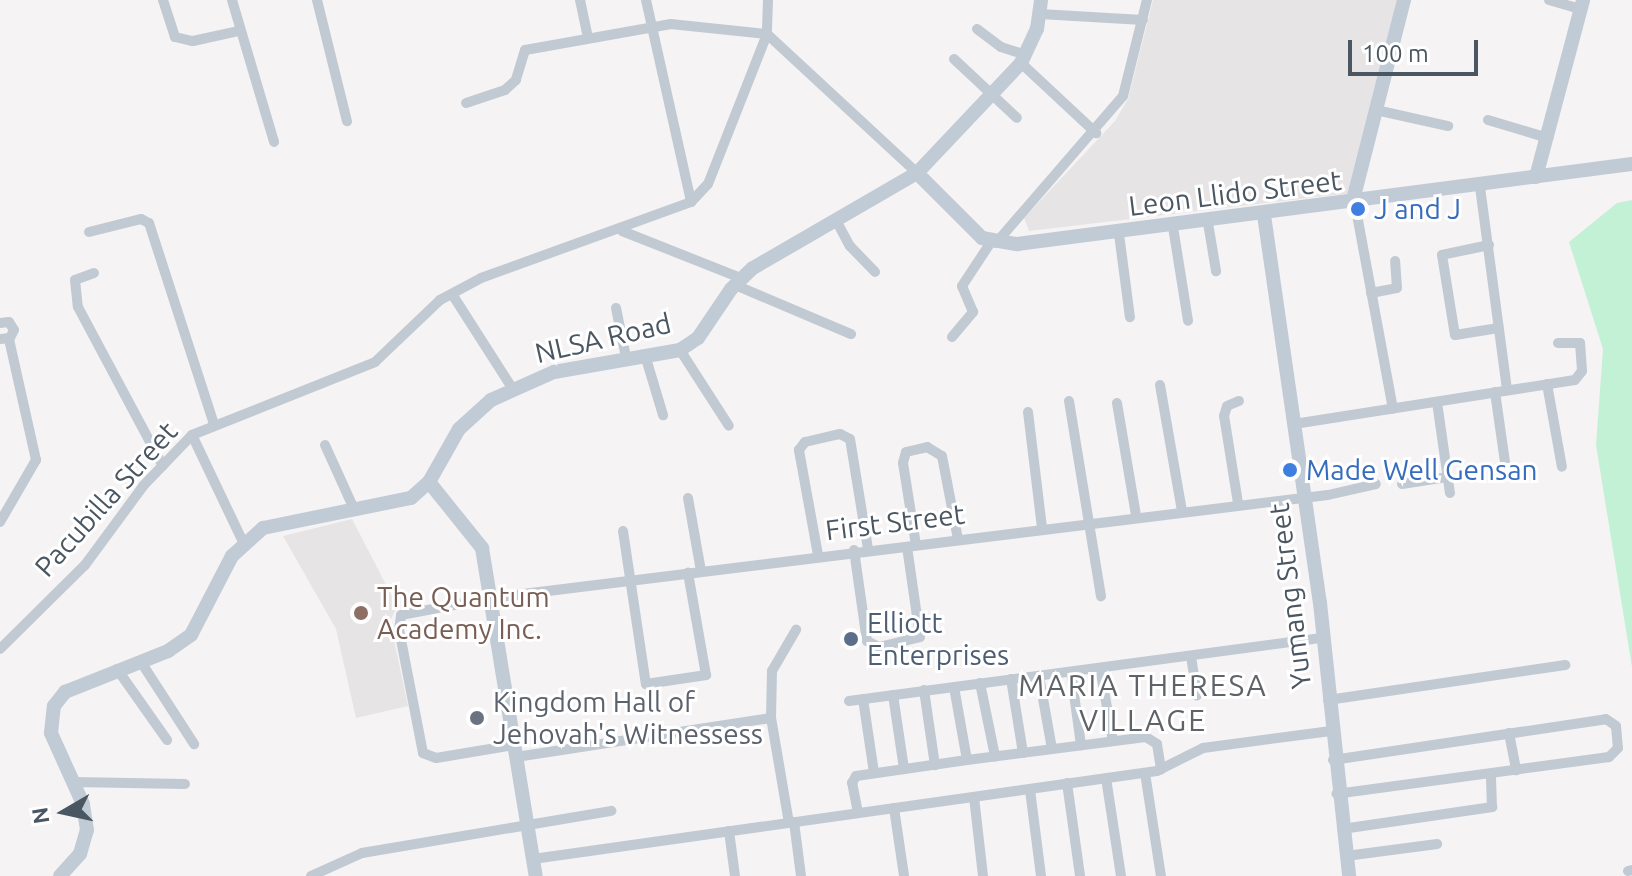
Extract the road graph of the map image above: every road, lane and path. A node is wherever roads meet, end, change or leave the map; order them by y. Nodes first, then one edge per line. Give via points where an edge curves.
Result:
1 (163, 0) edge
2 (232, 0) edge
3 (317, 0) edge
4 (580, 0) edge
5 (646, 0) edge
6 (768, 0) edge
7 (1147, 0) edge
8 (1404, 0) edge
9 (1549, 0) edge
10 (1582, 4) edge
11 (1040, 7) edge
12 (1143, 20) junction
13 (653, 26) junction
14 (977, 29) dead end
15 (238, 31) junction
16 (767, 34) junction
17 (588, 37) junction
18 (954, 59) dead end
19 (1024, 59) junction
20 (992, 94) junction
21 (466, 103) dead end
22 (1376, 110) junction
23 (1017, 118) dead end
24 (1488, 120) dead end
25 (347, 121) dead end
26 (1448, 126) dead end
27 (1096, 133) junction
28 (1548, 138) junction
29 (274, 142) dead end
30 (1632, 164) edge
31 (917, 173) junction
32 (1536, 177) junction
33 (1480, 187) junction
34 (691, 202) junction
35 (1354, 204) junction
36 (1264, 215) junction
37 (837, 222) junction
38 (1208, 223) junction
39 (1173, 227) junction
40 (622, 231) junction
41 (89, 232) dead end
42 (1119, 234) junction
43 (994, 242) junction
44 (1489, 245) junction
45 (1395, 261) dead end
46 (1216, 271) dead end
47 (875, 272) dead end
48 (94, 273) dead end
49 (738, 281) junction
50 (1371, 293) junction
51 (452, 294) junction
52 (616, 308) dead end
53 (0, 310) edge
54 (1130, 317) dead end
55 (1188, 321) dead end
56 (1, 322) edge
57 (1498, 328) junction
58 (851, 334) dead end
59 (952, 337) dead end
60 (4, 339) edge
61 (1558, 343) dead end
62 (680, 350) junction
63 (645, 355) junction
64 (626, 357) junction
65 (1547, 384) junction
66 (1160, 385) dead end
67 (512, 388) junction
68 (1507, 390) junction
69 (1495, 392) junction
70 (1069, 401) dead end
71 (1239, 401) dead end
72 (1437, 402) junction
73 (1117, 403) dead end
74 (1393, 409) junction
75 (1028, 412) dead end
76 (663, 415) dead end
77 (214, 424) junction
78 (1294, 424) junction
79 (729, 426) dead end
80 (192, 435) junction
81 (325, 445) dead end
82 (1505, 462) dead end
83 (163, 466) junction
84 (1562, 467) dead end
85 (1448, 477) junction
86 (429, 482) junction
87 (1376, 484) dead end
88 (1402, 484) dead end
89 (1450, 493) dead end
90 (1305, 497) junction
91 (688, 498) dead end
92 (1238, 503) junction
93 (355, 511) junction
94 (1182, 511) junction
95 (1136, 515) junction
96 (1088, 521) junction
97 (0, 522) edge
98 (1042, 528) junction
99 (623, 531) dead end
100 (958, 539) junction
101 (243, 542) junction
102 (912, 546) junction
103 (868, 549) junction
104 (854, 550) junction
105 (818, 555) junction
106 (701, 571) junction
107 (688, 573) junction
108 (635, 582) junction
109 (1101, 596) dead end
110 (491, 598) junction
111 (796, 630) dead end
112 (1324, 638) junction
113 (0, 649) edge
114 (1191, 656) junction
115 (141, 662) junction
116 (1565, 665) dead end
117 (1100, 668) junction
118 (117, 669) junction
119 (1071, 672) junction
120 (1039, 676) junction
121 (1011, 679) junction
122 (980, 683) junction
123 (954, 687) junction
124 (924, 690) junction
125 (893, 695) junction
126 (1197, 696) dead end
127 (863, 699) junction
128 (1328, 700) junction
129 (849, 701) dead end
130 (771, 718) junction
131 (1331, 731) junction
132 (1509, 733) junction
133 (167, 740) dead end
134 (1113, 741) junction
135 (194, 744) dead end
136 (1081, 745) junction
137 (1052, 749) junction
138 (515, 751) junction
139 (1023, 753) junction
140 (995, 756) junction
141 (967, 760) junction
142 (1333, 760) junction
143 (935, 765) junction
144 (904, 769) junction
145 (1161, 770) junction
146 (1516, 770) junction
147 (874, 773) junction
148 (1145, 773) junction
149 (1491, 774) junction
150 (1106, 778) junction
151 (73, 782) junction
152 (1067, 783) junction
153 (185, 784) dead end
154 (1030, 790) junction
155 (1337, 794) junction
156 (974, 797) junction
157 (894, 808) junction
158 (611, 811) dead end
159 (858, 813) junction
160 (527, 821) junction
161 (792, 823) junction
162 (1342, 829) junction
163 (729, 831) junction
164 (1437, 844) dead end
165 (1346, 856) junction
166 (533, 859) junction
167 (60, 876) edge
168 (311, 876) edge
169 (536, 876) edge
170 (735, 876) edge
171 (801, 876) edge
172 (904, 876) edge
173 (983, 876) edge
174 (1041, 876) edge
175 (1080, 876) edge
176 (1121, 876) edge
177 (1161, 876) edge
178 (1349, 876) edge

1 - 15 street via 175,37 193,41
2 - 15 street
3 - 25 street
4 - 17 street
5 - 13 street
6 - 16 street
7 - 12 street
8 - 22 main road
9 - 10 street
10 - 28 main road
11 - 12 street
11 - 19 main road, NLSA Road
12 - 27 street via 1124,92
13 - 16 street
13 - 17 street
13 - 34 street
14 - 19 street
15 - 29 street
16 - 31 street
16 - 34 street via 708,184
17 - 21 street via 525,50 516,80 505,90
18 - 20 street
19 - 20 main road, NLSA Road
19 - 27 street
20 - 23 street
20 - 31 main road, NLSA Road
22 - 26 street
22 - 35 main road
24 - 28 street
27 - 43 street
28 - 32 main road
30 - 32 main road, Leon Llido Street
31 - 37 main road, NLSA Road
31 - 43 main road
32 - 33 main road, Leon Llido Street
33 - 35 main road, Leon Llido Street
33 - 44 street
34 - 40 street, Pacubilla Street
35 - 36 main road, Leon Llido Street
35 - 50 street
36 - 38 main road, Leon Llido Street
36 - 78 main road, Yumang Street
37 - 47 street via 850,246
37 - 49 main road, NLSA Road
38 - 39 main road, Leon Llido Street
38 - 46 street
39 - 42 main road, Leon Llido Street
39 - 55 street
40 - 49 street
40 - 51 street, Pacubilla Street via 533,257
41 - 77 street via 141,219 149,223
42 - 43 main road, Leon Llido Street
42 - 54 street
43 - 59 street via 962,286 973,312
44 - 57 street
44 - 57 street via 1442,255 1455,335
45 - 50 street via 1397,288
48 - 83 street via 75,280 78,307
49 - 58 street
49 - 62 main road, NLSA Road via 706,330
50 - 74 street
51 - 67 street
51 - 77 street, Pacubilla Street via 375,362
52 - 64 street
53 - 56 street
56 - 60 street via 13,327
57 - 68 street
60 - 97 street via 36,460
61 - 65 street via 1580,343 1582,371 1575,380
62 - 63 main road, NLSA Road
62 - 79 street
63 - 64 main road, NLSA Road
63 - 76 street
64 - 67 main road, NLSA Road via 575,366
65 - 68 street
65 - 84 street
66 - 94 street
67 - 86 main road, NLSA Road via 468,418
68 - 69 street
69 - 72 street
69 - 82 street
70 - 96 street
71 - 92 street via 1227,406 1224,416
72 - 74 street
72 - 85 street
73 - 95 street
74 - 78 street
75 - 98 street
77 - 80 street, Pacubilla Street
78 - 90 main road, Yumang Street
80 - 83 street, Pacubilla Street
80 - 101 street
81 - 93 street
83 - 113 street, Pacubilla Street via 85,565
85 - 88 street
85 - 89 street
86 - 93 main road, NLSA Road via 411,498
86 - 110 main road via 478,540
87 - 90 street, First Street
90 - 92 street, First Street
90 - 112 main road, Yumang Street
91 - 106 street
92 - 94 street, First Street
93 - 101 main road, NLSA Road via 285,520
94 - 95 street, First Street
95 - 96 street, First Street
96 - 98 street, First Street
96 - 109 street
98 - 100 street, First Street
99 - 108 street
100 - 102 street, First Street
100 - 102 street via 942,456 927,447 906,452 903,463
101 - 115 main road via 195,630 168,651
102 - 103 street, First Street
102 - 104 street via 920,637 879,647 867,641
103 - 104 street, First Street
103 - 105 street via 850,439 840,434 805,442 799,450
104 - 105 street, First Street
105 - 106 street, First Street
106 - 107 street, First Street
107 - 108 street, First Street
107 - 108 street via 706,675 646,684
108 - 110 street, First Street
110 - 138 main road
110 - 138 street, First Street via 405,613 399,630 423,753 436,758
111 - 130 street via 775,661
112 - 114 street
112 - 128 main road, Yumang Street
114 - 117 street
114 - 126 street
115 - 118 main road
115 - 135 street
116 - 128 street
117 - 119 street
117 - 134 street
118 - 133 street
118 - 151 main road via 73,687 54,706 53,744
119 - 120 street
119 - 136 street
120 - 121 street
120 - 137 street
121 - 122 street
121 - 139 street
122 - 123 street
122 - 140 street
123 - 124 street
123 - 141 street
124 - 125 street
124 - 143 street
125 - 127 street
125 - 144 street
127 - 129 street
127 - 147 street
128 - 131 main road, Yumang Street
130 - 138 street
130 - 161 street
131 - 142 main road, Yumang Street
131 - 145 street via 1203,748
132 - 142 street
132 - 146 street
132 - 146 street via 1611,719 1616,726 1613,756
134 - 136 street
134 - 145 street via 1154,740
136 - 137 street
137 - 139 street
138 - 160 main road
139 - 140 street
140 - 141 street
141 - 143 street
142 - 155 main road, Yumang Street
143 - 144 street
144 - 147 street
145 - 148 street
146 - 149 street
147 - 159 street via 852,778
148 - 150 street
148 - 177 street
149 - 155 street
149 - 162 street via 1492,807
150 - 152 street
150 - 176 street
151 - 153 street
151 - 167 main road via 87,830 80,854
152 - 154 street
152 - 175 street
154 - 156 street
154 - 174 street
155 - 162 main road, Yumang Street
156 - 157 street
156 - 173 street
157 - 159 street
157 - 172 street
158 - 160 street
159 - 161 street
160 - 166 main road
160 - 168 street via 362,853
161 - 163 street
161 - 171 street
162 - 165 main road, Yumang Street
163 - 166 street
163 - 170 street
164 - 165 street
165 - 178 main road, Yumang Street
166 - 169 main road

